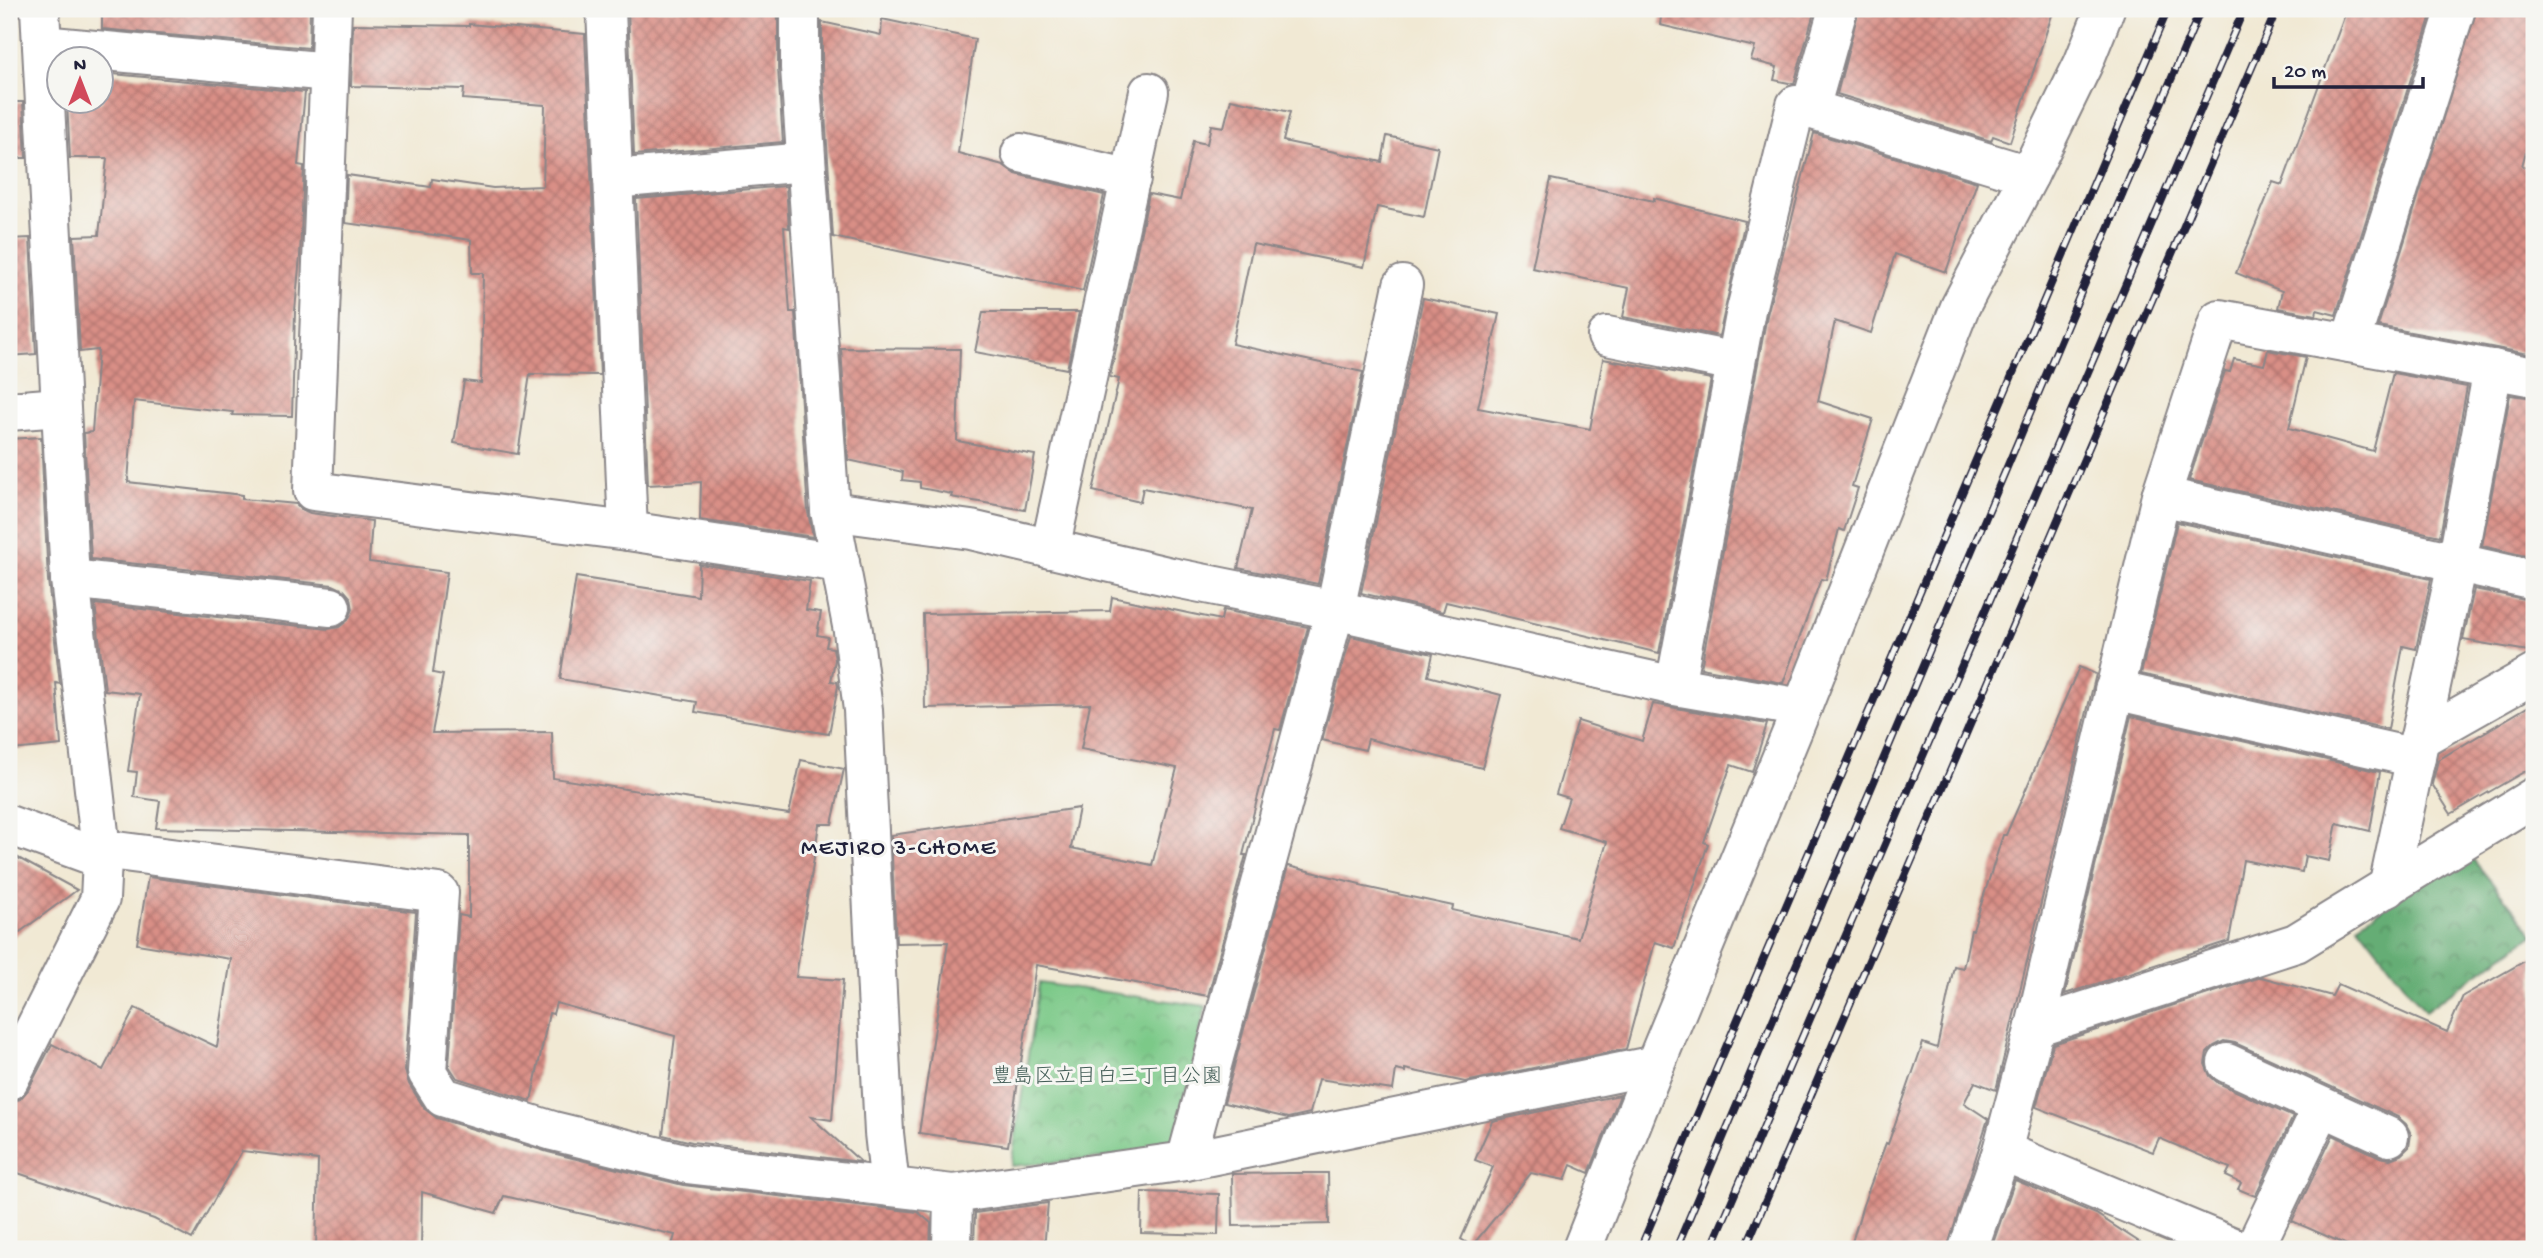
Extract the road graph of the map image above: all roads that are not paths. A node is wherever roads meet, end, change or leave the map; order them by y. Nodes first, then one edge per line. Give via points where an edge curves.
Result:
1 (332, 9) edge
2 (606, 9) edge
3 (800, 9) edge
4 (1838, 9) edge
5 (2105, 9) edge
6 (2456, 9) edge
7 (41, 27) edge
8 (329, 72) junction
9 (1149, 92) dead end
10 (1810, 109) junction
11 (1021, 153) dead end
12 (806, 162) junction
13 (2029, 175) junction
14 (613, 179) junction
15 (1130, 179) junction
16 (1403, 285) dead end
17 (1607, 336) dead end
18 (2350, 343) junction
19 (1736, 362) junction
20 (2493, 369) junction
21 (2534, 377) edge
22 (60, 407) junction
23 (9, 411) edge
24 (2161, 496) junction
25 (830, 512) junction
26 (628, 531) junction
27 (1050, 549) junction
28 (840, 563) junction
29 (2457, 563) junction
30 (70, 579) junction
31 (2534, 580) edge
32 (331, 607) dead end
33 (1335, 610) junction
34 (2534, 674) edge
35 (1675, 686) junction
36 (2114, 690) junction
37 (1802, 708) junction
38 (2417, 748) junction
39 (2534, 797) edge
40 (9, 825) edge
41 (102, 854) junction
42 (2388, 888) junction
43 (2035, 1027) junction
44 (2227, 1063) dead end
45 (1655, 1065) junction
46 (9, 1080) edge
47 (2322, 1107) junction
48 (2389, 1137) dead end
49 (2002, 1151) junction
50 (1186, 1161) junction
51 (890, 1187) junction
52 (953, 1194) junction
53 (2232, 1247) edge
54 (952, 1249) edge
55 (1582, 1249) edge
56 (1968, 1249) edge

1 - 8 street
2 - 14 street
3 - 12 street
4 - 10 street
5 - 13 street
6 - 18 street
7 - 8 street
7 - 22 street
8 - 26 street via 313,491
9 - 15 street
10 - 13 street
10 - 19 street via 1796,105
11 - 15 street
12 - 14 street
12 - 25 street
13 - 37 street via 1960,307
14 - 26 street
15 - 27 street
16 - 33 street
17 - 19 street
18 - 20 street
18 - 24 street via 2219,319
19 - 35 street
20 - 21 street
20 - 29 street
22 - 23 street
22 - 30 street
24 - 29 street
24 - 36 street
25 - 27 street via 971,530
25 - 28 street
26 - 28 street
27 - 33 street
28 - 51 street via 863,710
29 - 31 street
29 - 38 street
30 - 32 street
30 - 41 street
33 - 35 street
33 - 50 street
34 - 38 street
35 - 37 street
36 - 38 street
36 - 43 street
37 - 45 street
38 - 42 street
39 - 42 street
40 - 41 street
41 - 46 street via 100,899
41 - 51 street via 439,893 427,1072 443,1097 553,1131 688,1164
42 - 43 street via 2295,943
43 - 49 street
44 - 47 street
45 - 50 street
45 - 55 street
47 - 48 street
47 - 53 street
49 - 53 street
49 - 56 street
50 - 52 street
51 - 52 street
52 - 54 street

